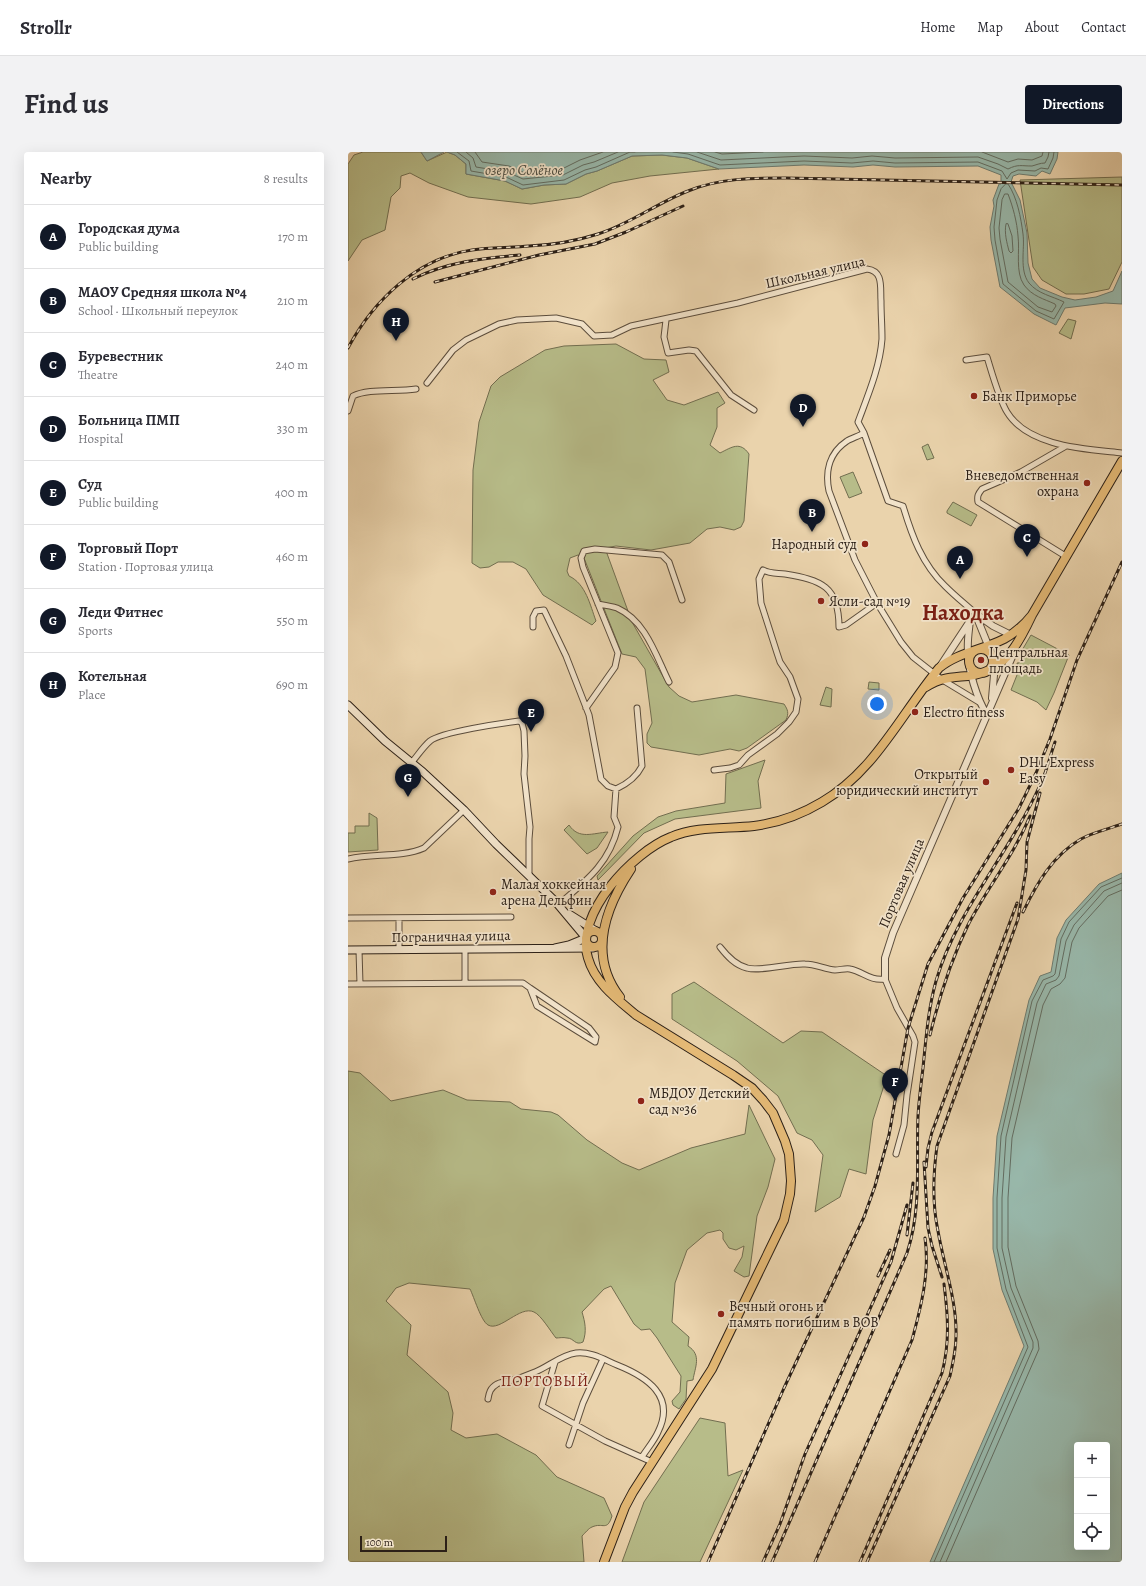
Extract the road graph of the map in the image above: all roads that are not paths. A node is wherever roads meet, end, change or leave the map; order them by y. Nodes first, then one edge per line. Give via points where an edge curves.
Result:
1 (666, 320) junction
2 (966, 360) dead end
3 (426, 383) dead end
4 (416, 389) dead end
5 (754, 410) dead end
6 (348, 411) edge
7 (864, 434) junction
8 (1066, 446) junction
9 (1122, 453) edge
10 (1122, 461) edge
11 (1067, 557) junction
12 (682, 600) dead end
13 (877, 603) junction
14 (598, 604) junction
15 (975, 613) junction
16 (1032, 615) junction
17 (970, 620) junction
18 (533, 627) dead end
19 (1011, 635) junction
20 (1021, 638) junction
21 (989, 645) junction
22 (978, 649) junction
23 (968, 652) junction
24 (993, 658) junction
25 (969, 663) junction
26 (994, 668) junction
27 (937, 671) junction
28 (984, 672) junction
29 (972, 675) junction
30 (941, 679) junction
31 (669, 682) dead end
32 (918, 696) junction
33 (979, 702) junction
34 (992, 704) junction
35 (348, 705) edge
36 (586, 708) junction
37 (637, 708) dead end
38 (987, 715) junction
39 (412, 762) junction
40 (714, 770) dead end
41 (616, 789) junction
42 (464, 810) junction
43 (645, 851) junction
44 (348, 859) edge
45 (529, 876) junction
46 (559, 904) junction
47 (564, 910) junction
48 (511, 917) dead end
49 (348, 918) edge
50 (399, 918) junction
51 (588, 925) junction
52 (596, 931) junction
53 (586, 938) junction
54 (602, 940) junction
55 (720, 947) dead end
56 (555, 948) junction
57 (589, 948) junction
58 (348, 950) edge
59 (359, 950) junction
60 (399, 950) junction
61 (465, 950) junction
62 (886, 979) junction
63 (466, 983) junction
64 (348, 984) edge
65 (360, 984) junction
66 (530, 988) junction
67 (636, 1015) junction
68 (896, 1154) dead end
69 (604, 1359) junction
70 (555, 1362) junction
71 (488, 1399) dead end
72 (576, 1425) junction
73 (569, 1445) dead end
74 (642, 1458) junction
75 (652, 1462) junction
76 (604, 1562) edge

1 - 3 street via 631,326 604,336 594,336 582,324 556,318 517,320 499,324 466,340 453,350
1 - 5 street via 664,337 668,353 696,351 731,395
1 - 7 street, Школьная улица via 867,269 875,270 879,274 882,339 873,380 858,422
2 - 8 street via 987,357 1007,413 1035,437
4 - 6 street via 360,392 353,396
7 - 13 street via 847,441 832,458 828,464 827,481 849,547
7 - 15 street via 888,501 903,506 912,537 930,569
8 - 9 street
8 - 11 street via 1021,472 982,489 978,493 978,502
10 - 11 main road
11 - 16 main road
12 - 14 street via 669,562 662,555 595,549 584,551 581,558
13 - 27 street via 906,649
13 - 40 street via 846,625 839,627 837,606 826,586 763,570 759,579 763,611 780,662 790,676 798,699 796,712 777,734 748,755 739,765
14 - 31 street via 616,608 635,620 648,639
14 - 36 street via 618,652 615,667
15 - 17 street
15 - 19 street
15 - 21 street
16 - 19 main road
16 - 20 main road
17 - 23 street
17 - 27 street
18 - 36 street via 536,611 544,610 566,656
19 - 21 main road
20 - 26 main road via 1006,658
20 - 34 street, Портовая улица
21 - 22 main road
21 - 24 street
22 - 23 main road
22 - 24 main road via 986,649
22 - 25 main road via 972,652
23 - 25 street
23 - 27 main road via 949,661
24 - 26 street
24 - 28 main road via 990,669
25 - 28 main road via 973,670
25 - 29 street
26 - 28 main road
26 - 34 street
27 - 30 street
27 - 32 main road
28 - 29 main road
29 - 30 main road
29 - 33 street
30 - 32 main road via 933,682
30 - 33 street
32 - 43 main road via 866,766 845,786 822,802 795,816 770,823 685,832 657,843
33 - 38 street
34 - 38 street, Портовая улица
35 - 39 main road via 385,741
36 - 41 street via 601,779
37 - 41 street via 642,766 639,773 627,784
38 - 62 street, Портовая улица via 893,933 886,958
39 - 42 main road
39 - 45 street via 431,740 493,724 519,721 522,723 530,827
41 - 46 street via 614,817 618,827 611,849 593,875
42 - 44 street via 424,848 416,852 363,855
42 - 45 main road
43 - 51 main road via 608,890
43 - 54 main road via 630,870 618,892
45 - 46 main road
46 - 47 main road
47 - 51 main road
47 - 53 main road
48 - 50 street
49 - 50 street
50 - 60 street
51 - 52 main road
51 - 53 main road
52 - 53 main road via 589,932
52 - 54 main road via 600,933
53 - 56 main road, Пограничная улица
53 - 57 main road
54 - 57 main road via 600,946
54 - 67 main road via 603,960 610,980 620,997
55 - 62 street via 730,959 747,968 805,964 833,970 850,969 875,979
56 - 57 main road, Пограничная улица
56 - 61 main road, Пограничная улица
57 - 67 main road via 590,965 598,980
58 - 59 main road, Пограничная улица
59 - 60 main road, Пограничная улица
59 - 65 street
60 - 61 main road, Пограничная улица
61 - 63 street
62 - 68 street via 897,1008 915,1042 904,1124
63 - 65 street
63 - 66 street via 523,983
64 - 65 street
66 - 66 street via 589,1028 596,1037 595,1042 537,1006
67 - 75 main road via 752,1088 773,1113 785,1141 790,1174 787,1208 776,1239 712,1369
69 - 70 street via 592,1354 576,1353
69 - 72 street via 583,1403
69 - 74 street via 646,1380 655,1388 664,1404 658,1432
70 - 71 street via 535,1372 497,1384 492,1388
70 - 72 street via 542,1406
72 - 73 street
72 - 74 street
74 - 75 street
75 - 76 main road via 625,1507

